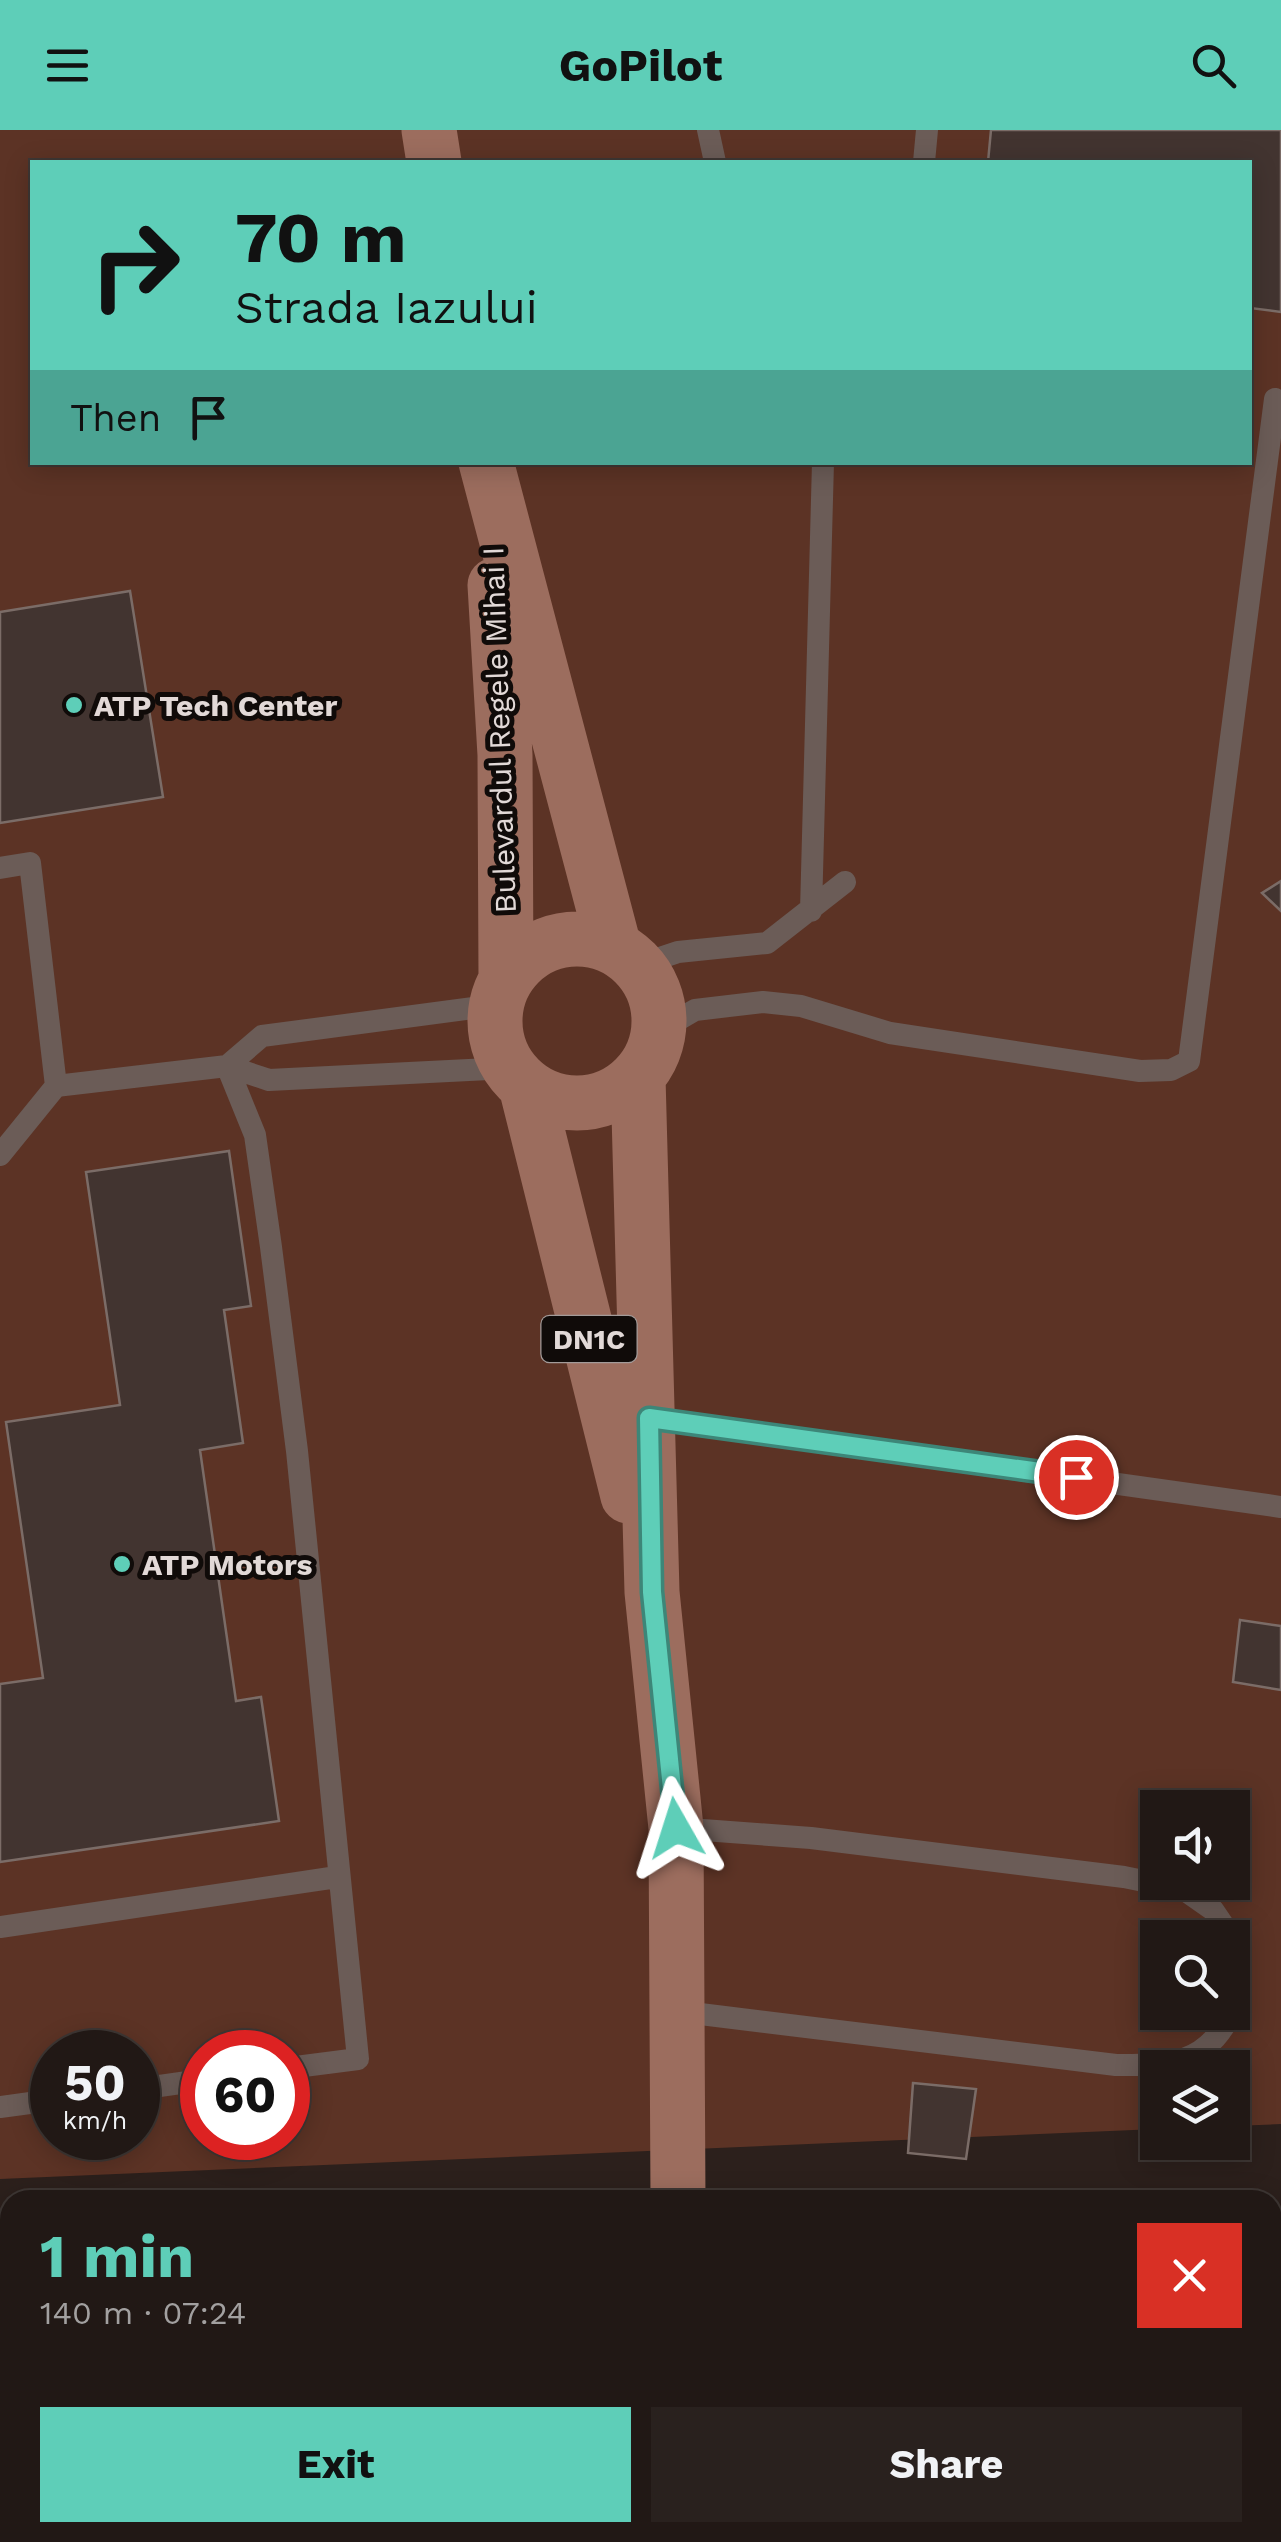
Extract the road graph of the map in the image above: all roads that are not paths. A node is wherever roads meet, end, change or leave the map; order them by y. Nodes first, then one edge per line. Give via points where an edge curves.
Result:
1 (428, 130) edge
2 (708, 130) edge
3 (927, 130) edge
4 (434, 160) edge
5 (715, 160) edge
6 (924, 160) edge
7 (1252, 396) edge
8 (1278, 397) edge
9 (822, 465) edge
10 (1274, 471) edge
11 (488, 472) edge
12 (0, 868) edge
13 (845, 882) dead end
14 (811, 911) junction
15 (627, 956) junction
16 (501, 991) junction
17 (648, 1054) junction
18 (227, 1066) junction
19 (517, 1077) junction
20 (56, 1086) junction
21 (0, 1155) edge
22 (649, 1418) junction
23 (1281, 1508) edge
24 (652, 1592) junction
25 (676, 1828) junction
26 (338, 1877) junction
27 (1220, 1920) edge
28 (0, 1927) edge
29 (676, 2011) junction
30 (1220, 2030) edge
31 (310, 2065) edge
32 (30, 2103) edge
33 (0, 2107) edge
34 (678, 2190) edge

1 - 4 main road
2 - 5 lane
3 - 6 lane
7 - 8 lane
8 - 10 lane
9 - 14 lane
10 - 17 lane via 1189,1061 1140,1072 890,1033 801,1006 763,1002 695,1010
11 - 15 main road, Bulevardul Regele Mihai I / DN1C
11 - 16 main road, Bulevardul Regele Mihai I / DN1C via 505,754
12 - 20 lane via 30,863
13 - 14 lane
14 - 15 lane via 766,943
15 - 16 main road via 590,939 566,938 522,959
15 - 17 main road, DN1C via 652,985 658,1007
16 - 18 lane via 262,1036
16 - 19 main road, DN1C via 494,1026
17 - 19 main road via 618,1092 596,1102 548,1098
17 - 22 main road, DN1C
18 - 19 lane via 269,1080
18 - 20 lane
18 - 26 lane via 255,1135 268,1228
19 - 24 main road, DN1C
20 - 21 lane
22 - 23 lane
22 - 24 main road, DN1C
24 - 25 main road, DN1C
25 - 27 lane via 1124,1876 1182,1888
25 - 29 main road, DN1C
26 - 28 lane
26 - 31 lane via 358,2059
29 - 30 lane via 1116,2065 1171,2065 1208,2048
29 - 34 main road, DN1C
32 - 33 lane

